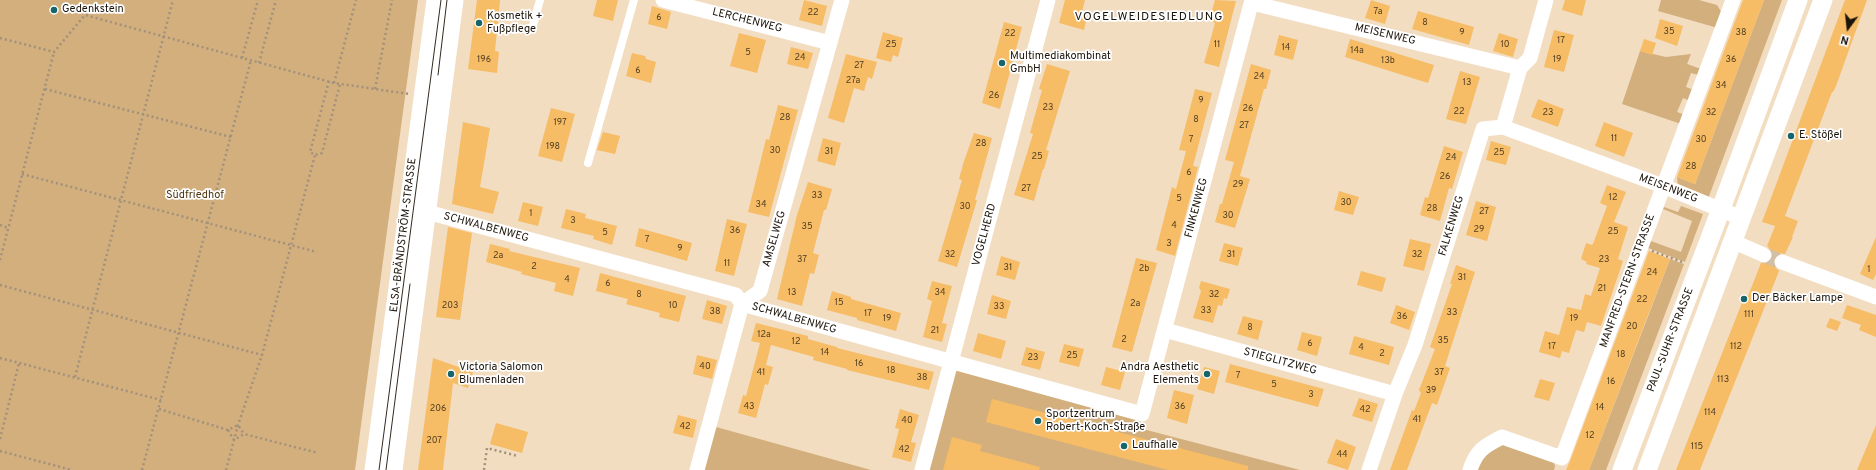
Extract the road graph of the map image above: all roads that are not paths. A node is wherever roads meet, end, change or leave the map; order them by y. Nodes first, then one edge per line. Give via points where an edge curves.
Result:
1 (436, 0) edge
2 (454, 0) edge
3 (540, 0) edge
4 (634, 0) edge
5 (663, 0) edge
6 (842, 0) edge
7 (1048, 0) edge
8 (1546, 0) edge
9 (1732, 0) edge
10 (1798, 0) edge
11 (1823, 0) edge
12 (1252, 1) edge
13 (1278, 5) edge
14 (532, 29) dead end
15 (830, 43) junction
16 (1520, 68) junction
17 (1503, 127) junction
18 (588, 163) dead end
19 (1663, 186) junction
20 (1721, 209) junction
21 (427, 212) junction
22 (1741, 218) junction
23 (1732, 241) junction
24 (1764, 255) tunnel mouth
25 (1782, 262) tunnel mouth
26 (1876, 297) edge
27 (742, 304) junction
28 (1165, 330) junction
29 (952, 363) junction
30 (1395, 394) junction
31 (1142, 414) joint
32 (374, 470) edge
33 (393, 470) edge
34 (698, 470) edge
35 (922, 470) edge
36 (1369, 470) edge
37 (1470, 470) edge
38 (1622, 470) edge
39 (1647, 470) edge

1 - 32 street, ELSA-BRÄNDSTRÖM-STRASSE
2 - 21 street, ELSA-BRÄNDSTRÖM-STRASSE
3 - 14 lane
4 - 18 lane
5 - 15 street, LERCHENWEG
6 - 15 street, AMSELWEG
7 - 29 street, VOGELHERD
8 - 16 street via 1530,58
9 - 19 street, MANFRED-STERN-STRASSE
10 - 20 street, PAUL-SUHR-STRASSE
11 - 22 street, PAUL-SUHR-STRASSE
12 - 13 street, MEISENWEG
12 - 28 street, FINKENWEG
13 - 16 street, MEISENWEG
15 - 27 street, AMSELWEG via 760,291
16 - 17 street
17 - 19 street, MEISENWEG
17 - 30 street, FALKENWEG via 1483,129 1415,345
19 - 20 street, MEISENWEG
19 - 37 street, MANFRED-STERN-STRASSE via 1562,458 1502,437 1484,445
20 - 22 street
20 - 38 street, PAUL-SUHR-STRASSE
21 - 27 street, SCHWALBENWEG via 736,295
21 - 33 street, ELSA-BRÄNDSTRÖM-STRASSE
22 - 23 street, PAUL-SUHR-STRASSE
23 - 24 street
23 - 39 street, PAUL-SUHR-STRASSE
25 - 26 street
27 - 29 street, SCHWALBENWEG
27 - 34 street
28 - 30 street, STIEGLITZWEG
28 - 31 street, FINKENWEG
29 - 31 street, SCHWALBENWEG
29 - 35 street, VOGELHERD
30 - 36 street, FALKENWEG

